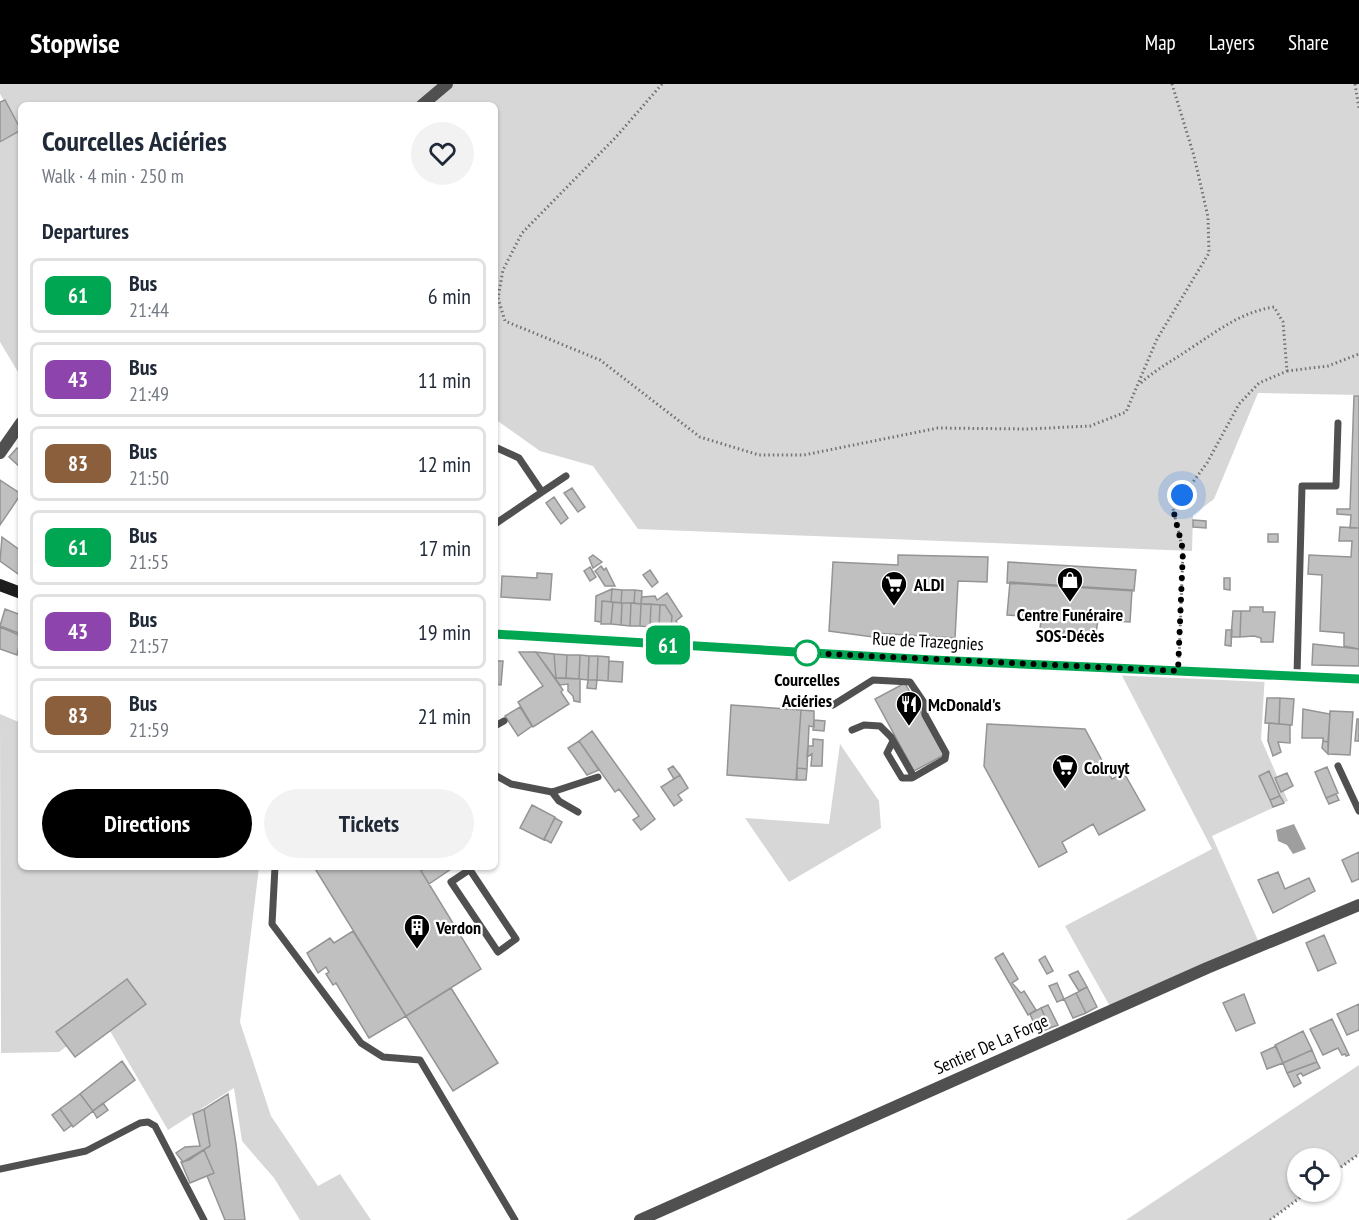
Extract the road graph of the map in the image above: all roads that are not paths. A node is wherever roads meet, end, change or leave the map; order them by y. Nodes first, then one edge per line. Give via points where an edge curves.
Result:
1 (447, 84) edge
2 (426, 102) edge
3 (1338, 423) dead end
4 (18, 427) edge
5 (498, 448) edge
6 (0, 453) edge
7 (566, 476) dead end
8 (542, 492) junction
9 (498, 522) edge
10 (0, 585) edge
11 (18, 592) edge
12 (498, 634) edge
13 (1297, 675) junction
14 (1359, 679) edge
15 (833, 705) dead end
16 (504, 721) dead end
17 (498, 724) edge
18 (852, 730) dead end
19 (893, 741) junction
20 (1338, 766) dead end
21 (498, 777) edge
22 (598, 777) dead end
23 (914, 777) junction
24 (552, 792) junction
25 (1359, 811) edge
26 (578, 812) dead end
27 (275, 870) edge
28 (466, 870) edge
29 (469, 870) edge
30 (1359, 905) edge
31 (0, 1169) edge
32 (204, 1220) edge
33 (515, 1220) edge
34 (640, 1220) edge

1 - 2 street
3 - 13 lane via 1336,486 1302,486
4 - 6 street
5 - 8 lane via 519,458
7 - 8 lane
8 - 9 lane
10 - 11 main road
12 - 13 main road, Rue de Trazegnies via 897,658
13 - 14 main road, Rue de Trazegnies
15 - 23 lane via 873,680 910,682 925,704 925,715 946,753 945,759
16 - 17 lane
18 - 19 lane via 864,725 880,726
19 - 23 lane
19 - 23 lane via 887,753 902,778
20 - 25 lane
21 - 24 lane via 511,784
22 - 24 lane
24 - 26 lane
27 - 33 lane via 272,924 361,1043 383,1057 420,1060
28 - 29 lane via 451,882 498,952 516,939
30 - 34 street, Sentier De La Forge
31 - 32 lane via 86,1151 148,1122 161,1136

